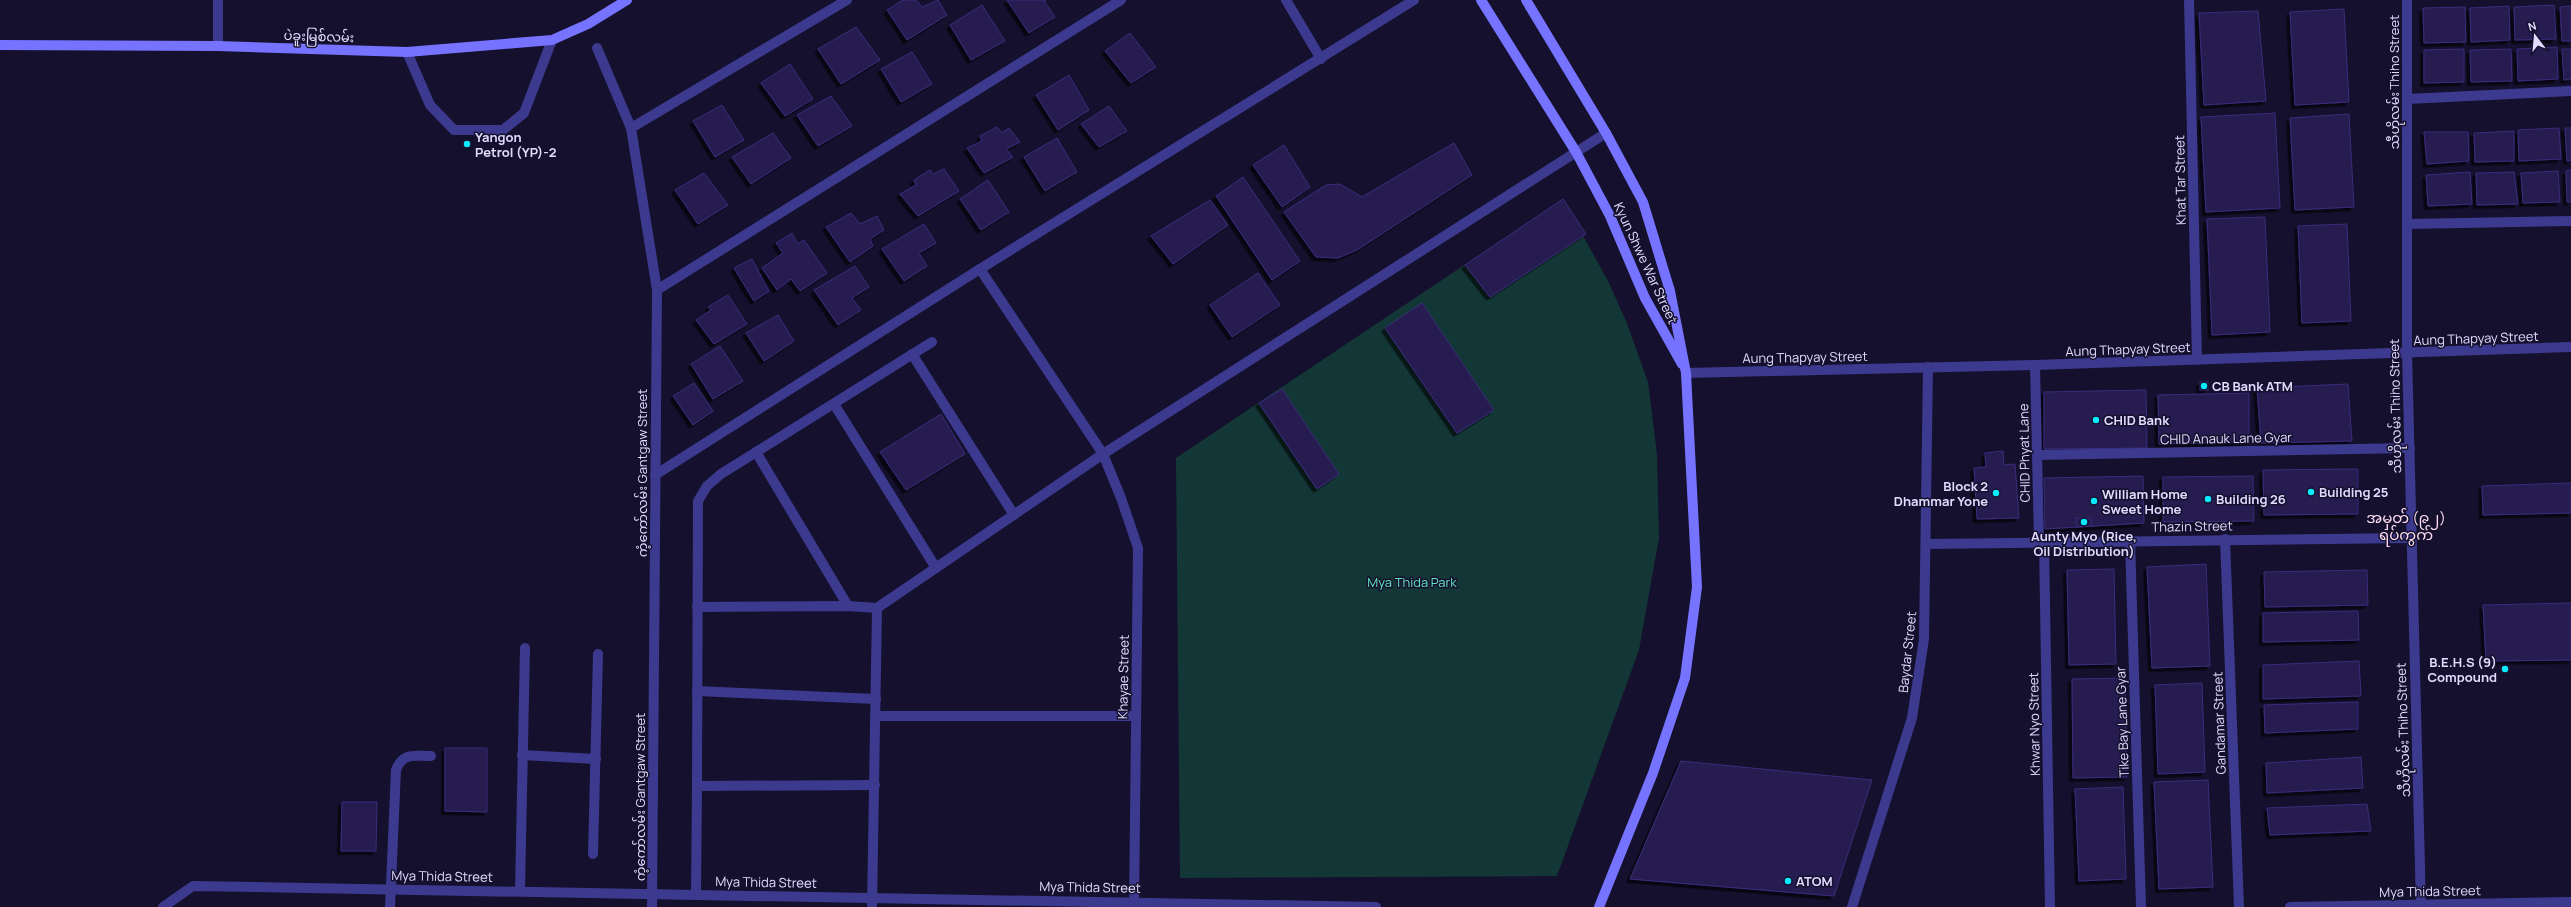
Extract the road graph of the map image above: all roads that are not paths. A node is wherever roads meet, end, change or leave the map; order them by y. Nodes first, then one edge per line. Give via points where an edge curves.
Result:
1 (218, 0) edge
2 (627, 0) edge
3 (847, 0) edge
4 (1122, 0) edge
5 (1286, 0) edge
6 (1414, 0) edge
7 (1481, 0) edge
8 (1526, 0) edge
9 (2190, 0) edge
10 (2407, 0) edge
11 (552, 40) junction
12 (0, 45) edge
13 (218, 46) junction
14 (598, 48) dead end
15 (407, 52) junction
16 (1321, 59) junction
17 (2571, 91) edge
18 (2408, 99) junction
19 (631, 128) junction
20 (1606, 133) junction
21 (1576, 152) junction
22 (2571, 221) edge
23 (2408, 224) junction
24 (980, 269) junction
25 (657, 290) junction
26 (932, 342) dead end
27 (2571, 347) edge
28 (2407, 353) junction
29 (912, 354) junction
30 (2197, 360) junction
31 (2035, 365) junction
32 (1928, 367) junction
33 (1686, 372) junction
34 (834, 404) junction
35 (2410, 448) junction
36 (756, 452) junction
37 (1103, 454) junction
38 (2040, 455) junction
39 (655, 475) junction
40 (1014, 515) junction
41 (2225, 538) junction
42 (2410, 538) junction
43 (2042, 542) junction
44 (1926, 544) junction
45 (2130, 545) junction
46 (936, 568) junction
47 (848, 606) junction
48 (697, 607) junction
49 (877, 608) junction
50 (525, 648) dead end
51 (598, 654) dead end
52 (697, 691) junction
53 (876, 699) junction
54 (876, 716) junction
55 (1135, 716) junction
56 (431, 756) dead end
57 (522, 756) junction
58 (596, 759) junction
59 (875, 784) junction
60 (697, 786) junction
61 (593, 854) dead end
62 (391, 889) junction
63 (520, 890) junction
64 (652, 893) junction
65 (696, 893) junction
66 (872, 902) edge
67 (2571, 902) edge
68 (1134, 904) edge
69 (2421, 906) edge
70 (163, 907) edge
71 (390, 907) edge
72 (652, 907) edge
73 (1376, 907) edge
74 (1599, 907) edge
75 (1852, 907) edge
76 (2050, 907) edge
77 (2141, 907) edge
78 (2239, 907) edge
79 (2290, 907) edge

1 - 13 street
2 - 11 street, ပဲခူးမြစ်လမ်း via 588,24
3 - 19 street
4 - 25 street
5 - 16 street
6 - 16 street
7 - 21 street, Kyun Shwe War Street
8 - 20 street, Kyun Shwe War Street
9 - 30 street, Khat Tar Street
10 - 18 street, သီဟိုလမ်း Thiho Street
11 - 15 street, ပဲခူးမြစ်လမ်း
11 - 15 street via 524,114 503,130 454,130 430,105
12 - 13 street, ပဲခူးမြစ်လမ်း
13 - 15 street, ပဲခူးမြစ်လမ်း
14 - 19 street, ကံ့ကော်လမ်း Gantgaw Street
16 - 24 street
17 - 18 street
18 - 23 street, သီဟိုလမ်း Thiho Street
19 - 25 street, ကံ့ကော်လမ်း Gantgaw Street
20 - 21 street
20 - 33 street, Kyun Shwe War Street via 1643,202 1670,291
21 - 33 street, Kyun Shwe War Street via 1610,216 1645,298
21 - 37 street
22 - 23 street
23 - 28 street, သီဟိုလမ်း Thiho Street
24 - 37 street, Khayae Street
24 - 39 street
25 - 39 street, ကံ့ကော်လမ်း Gantgaw Street
26 - 29 street
27 - 28 street, Aung Thapyay Street
28 - 30 street, Aung Thapyay Street
28 - 35 street, သီဟိုလမ်း Thiho Street
29 - 34 street
29 - 40 street
30 - 31 street, Aung Thapyay Street
31 - 32 street, Aung Thapyay Street
31 - 38 street, CHID Phyat Lane
32 - 33 street, Aung Thapyay Street
32 - 44 street, Baydar Street
33 - 74 street via 1697,587 1685,678 1653,773
34 - 36 street
34 - 46 street
35 - 38 street, CHID Anauk Lane Gyar
35 - 42 street, သီဟိုလမ်း Thiho Street
36 - 47 street
36 - 48 street via 721,474 707,486 698,501
37 - 40 street
37 - 55 street, Khayae Street via 1138,548
38 - 43 street, CHID Phyat Lane
39 - 64 street, ကံ့ကော်လမ်း Gantgaw Street
40 - 46 street
41 - 42 street, Thazin Street
41 - 45 street, Thazin Street
41 - 78 street, Gandamar Street
42 - 69 street, သီဟိုလမ်း Thiho Street
43 - 44 street, Thazin Street
43 - 45 street, Thazin Street
43 - 76 street, Khwar Nyo Street
44 - 75 street, Baydar Street via 1924,640 1912,718
45 - 77 street, Tike Bay Lane Gyar
46 - 49 street
47 - 48 street
47 - 49 street
48 - 52 street
49 - 53 street
50 - 57 street
51 - 58 street
52 - 53 street
52 - 60 street
53 - 54 street
54 - 55 street
54 - 59 street
55 - 68 street, Khayae Street
56 - 62 street via 406,757 400,760 396,770
57 - 58 street
57 - 63 street
58 - 61 street
59 - 60 street
59 - 66 street
60 - 65 street
62 - 63 street, Mya Thida Street
62 - 70 street, Mya Thida Street via 192,886
62 - 71 street
63 - 64 street, Mya Thida Street
64 - 65 street, Mya Thida Street
64 - 72 street, ကံ့ကော်လမ်း Gantgaw Street
65 - 66 street, Mya Thida Street
66 - 68 street, Mya Thida Street
67 - 69 street, Mya Thida Street
68 - 73 street, Mya Thida Street
69 - 79 street, Mya Thida Street

